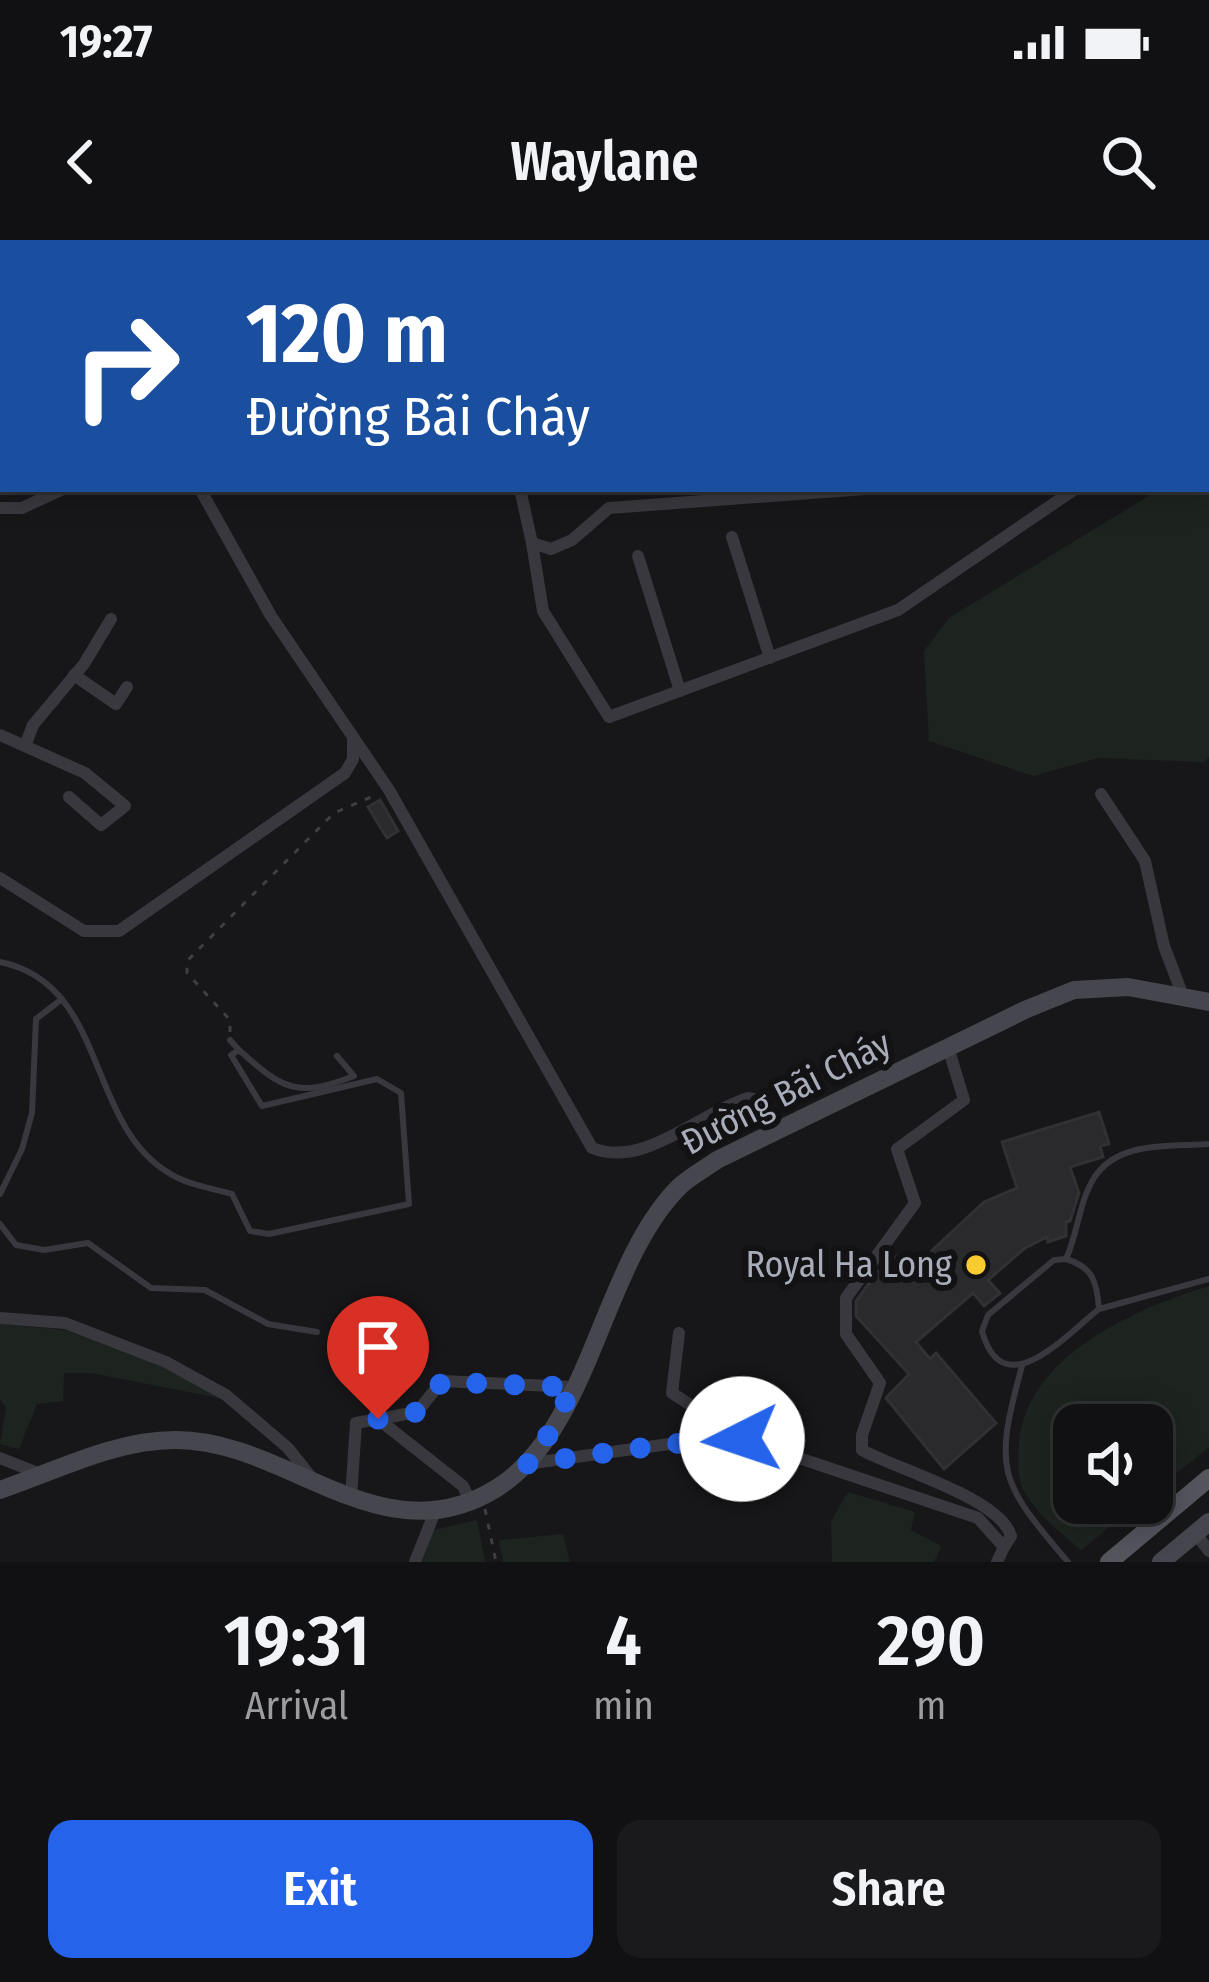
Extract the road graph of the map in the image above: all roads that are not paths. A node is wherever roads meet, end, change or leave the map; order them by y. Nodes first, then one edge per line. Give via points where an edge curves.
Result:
1 (57, 492) edge
2 (202, 492) edge
3 (521, 492) edge
4 (825, 492) edge
5 (1071, 492) edge
6 (0, 508) edge
7 (732, 537) dead end
8 (532, 543) junction
9 (638, 556) dead end
10 (111, 619) dead end
11 (770, 658) junction
12 (74, 675) junction
13 (127, 687) dead end
14 (680, 691) junction
15 (0, 735) edge
16 (353, 739) junction
17 (25, 746) junction
18 (1101, 794) dead end
19 (69, 797) dead end
20 (0, 878) edge
21 (0, 962) edge
22 (1183, 996) junction
23 (62, 998) junction
24 (1209, 1002) edge
25 (230, 1040) road end
26 (948, 1047) junction
27 (239, 1050) junction
28 (337, 1056) dead end
29 (354, 1076) junction
30 (364, 1082) junction
31 (779, 1130) junction
32 (1209, 1144) edge
33 (0, 1194) edge
34 (0, 1224) edge
35 (1066, 1259) junction
36 (1209, 1279) edge
37 (1100, 1309) junction
38 (0, 1318) edge
39 (317, 1332) dead end
40 (679, 1333) dead end
41 (1022, 1366) junction
42 (573, 1387) junction
43 (378, 1419) junction
44 (742, 1439) junction
45 (0, 1458) edge
46 (526, 1464) junction
47 (44, 1475) junction
48 (1209, 1478) edge
49 (316, 1483) junction
50 (0, 1490) edge
51 (351, 1497) junction
52 (475, 1498) junction
53 (436, 1509) junction
54 (1202, 1528) edge
55 (1004, 1547) junction
56 (1209, 1551) edge
57 (1165, 1561) edge
58 (415, 1562) edge
59 (998, 1562) edge
60 (1068, 1562) edge
61 (1109, 1562) edge

1 - 6 street
2 - 16 street
3 - 8 street
4 - 8 street via 609,508 572,540 550,549
5 - 11 street via 898,610
7 - 11 street
8 - 14 street via 543,611 609,717
9 - 14 street
10 - 12 street
11 - 14 street
12 - 13 street via 116,704
12 - 17 street
15 - 17 street
16 - 20 street via 346,773 119,931 84,931
16 - 31 street via 592,1148 613,1156 643,1148 748,1098 764,1101
17 - 19 street via 85,773 125,806 101,825
18 - 22 street via 1145,861
21 - 23 lane via 26,967
22 - 24 main road, Đường Bãi Cháy
22 - 26 main road, Đường Bãi Cháy via 1075,990
23 - 30 lane via 77,1015 118,1118 145,1153 177,1178 232,1194 250,1231 409,1204 401,1093 376,1079
23 - 33 lane via 36,1019 32,1113
25 - 27 lane
26 - 31 main road, Đường Bãi Cháy
26 - 55 street via 964,1100 897,1148 915,1203 846,1298 846,1334 880,1383 862,1450 991,1510 1010,1528
27 - 29 lane via 303,1091
27 - 30 lane via 232,1055 262,1106
28 - 29 lane
29 - 30 lane
31 - 42 main road, Đường Bãi Cháy via 681,1186 638,1249
32 - 35 lane via 1116,1156 1095,1176
34 - 39 lane via 16,1245 88,1243 151,1288 205,1290 268,1324
35 - 37 lane via 1094,1276
35 - 41 lane via 1054,1260 988,1315 982,1330 993,1357
36 - 37 lane
37 - 41 lane
38 - 49 street via 65,1323 166,1362 226,1395
40 - 44 street via 672,1393
41 - 60 lane via 1004,1464 1022,1507
42 - 43 street via 442,1382 417,1412
42 - 46 main road, Đường Bãi Cháy
43 - 51 street via 356,1423
43 - 52 street
44 - 46 street
44 - 55 street via 978,1518
45 - 47 street
46 - 52 main road, Đường Bãi Cháy
47 - 49 main road, Đường Bãi Cháy via 130,1445 175,1440 212,1443
47 - 50 main road, Đường Bãi Cháy
48 - 61 main road
49 - 51 main road, Đường Bãi Cháy
51 - 53 main road, Đường Bãi Cháy via 380,1509
52 - 53 main road, Đường Bãi Cháy
53 - 58 street
54 - 56 street
54 - 57 main road
55 - 59 street

